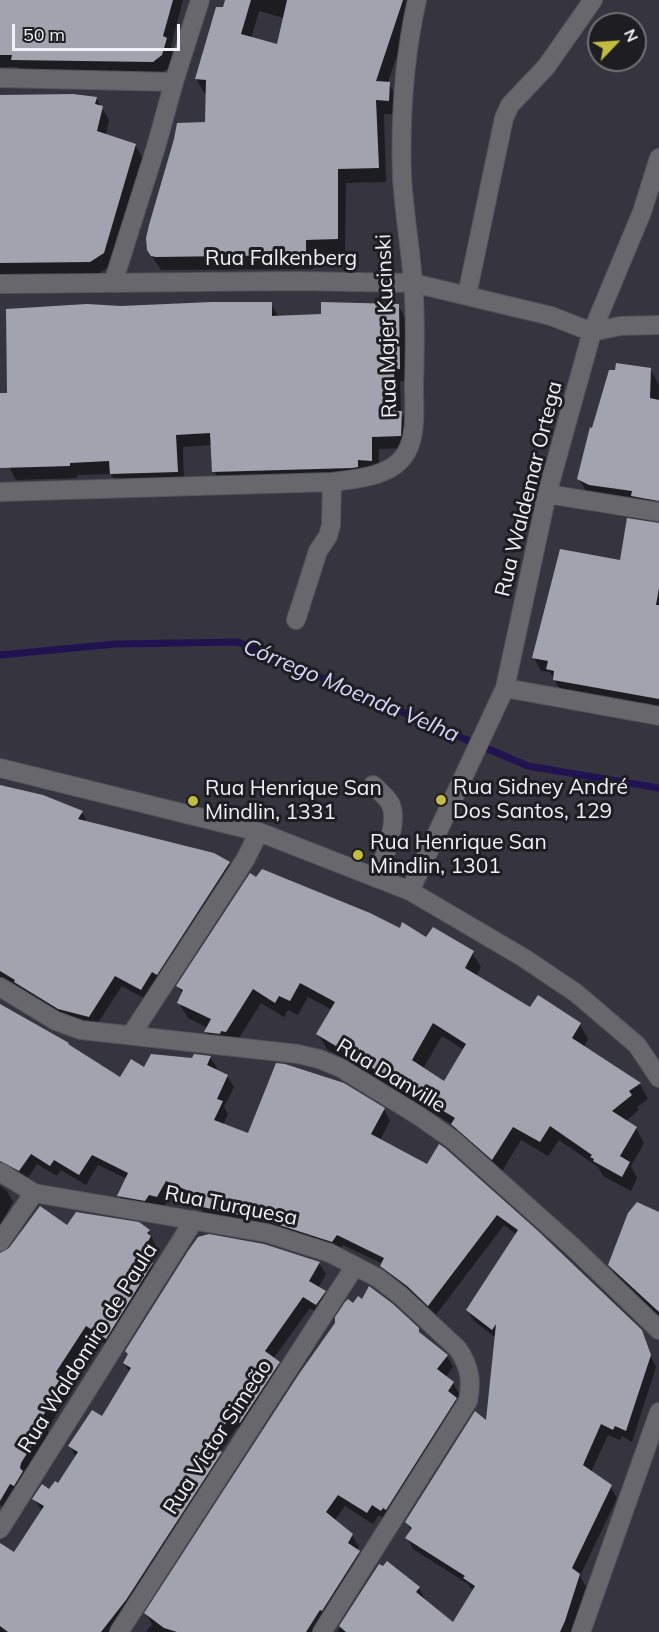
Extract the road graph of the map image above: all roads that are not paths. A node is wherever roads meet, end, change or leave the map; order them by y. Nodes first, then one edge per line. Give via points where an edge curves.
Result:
1 (200, 0) edge
2 (417, 0) edge
3 (593, 0) edge
4 (0, 78) edge
5 (174, 82) junction
6 (659, 158) edge
7 (113, 283) junction
8 (413, 283) junction
9 (0, 284) edge
10 (467, 296) junction
11 (659, 325) edge
12 (592, 332) junction
13 (332, 483) junction
14 (0, 492) edge
15 (548, 494) junction
16 (659, 512) edge
17 (296, 620) dead end
18 (505, 688) junction
19 (659, 716) edge
20 (0, 768) edge
21 (373, 785) dead end
22 (259, 832) junction
23 (376, 878) junction
24 (410, 891) junction
25 (0, 987) edge
26 (131, 1035) junction
27 (659, 1078) edge
28 (0, 1172) edge
29 (34, 1193) junction
30 (194, 1220) junction
31 (0, 1242) edge
32 (355, 1266) junction
33 (659, 1330) edge
34 (659, 1412) edge
35 (0, 1529) edge
36 (119, 1632) edge
37 (322, 1632) edge
38 (581, 1632) edge

1 - 5 street
2 - 8 street, Rua Majer Kucinski via 402,95 402,177
3 - 10 street via 546,67 510,105 504,118
4 - 5 street
5 - 7 street
6 - 12 street, Rua Waldemar Ortega via 642,212
7 - 8 street, Rua Falkenberg
7 - 9 street, Rua Falkenberg
8 - 10 street, Rua Falkenberg
8 - 13 street, Rua Majer Kucinski via 414,417 406,453 395,465 376,474
10 - 12 street, Rua Falkenberg via 551,316
11 - 12 street via 620,326
12 - 15 street, Rua Waldemar Ortega
13 - 14 street, Rua Majer Kucinski
13 - 17 street via 331,525 316,557
15 - 16 street
15 - 18 street, Rua Waldemar Ortega
18 - 19 street
18 - 24 street, Rua Waldemar Ortega
20 - 22 street
21 - 23 street via 389,802 393,814
22 - 23 street
22 - 26 street via 245,860
23 - 24 street
24 - 27 street via 576,993 637,1045
25 - 26 street, Rua Danville via 81,1030
26 - 33 street, Rua Danville via 298,1054 341,1068 452,1139
28 - 29 street, Rua Turquesa
29 - 30 street, Rua Turquesa
29 - 31 street
30 - 32 street, Rua Turquesa via 297,1241
30 - 35 street, Rua Waldomiro de Paula
32 - 36 street, Rua Victor Simeão
32 - 37 street, Rua Turquesa via 400,1295 450,1341 465,1359 471,1385 468,1401
34 - 38 street

